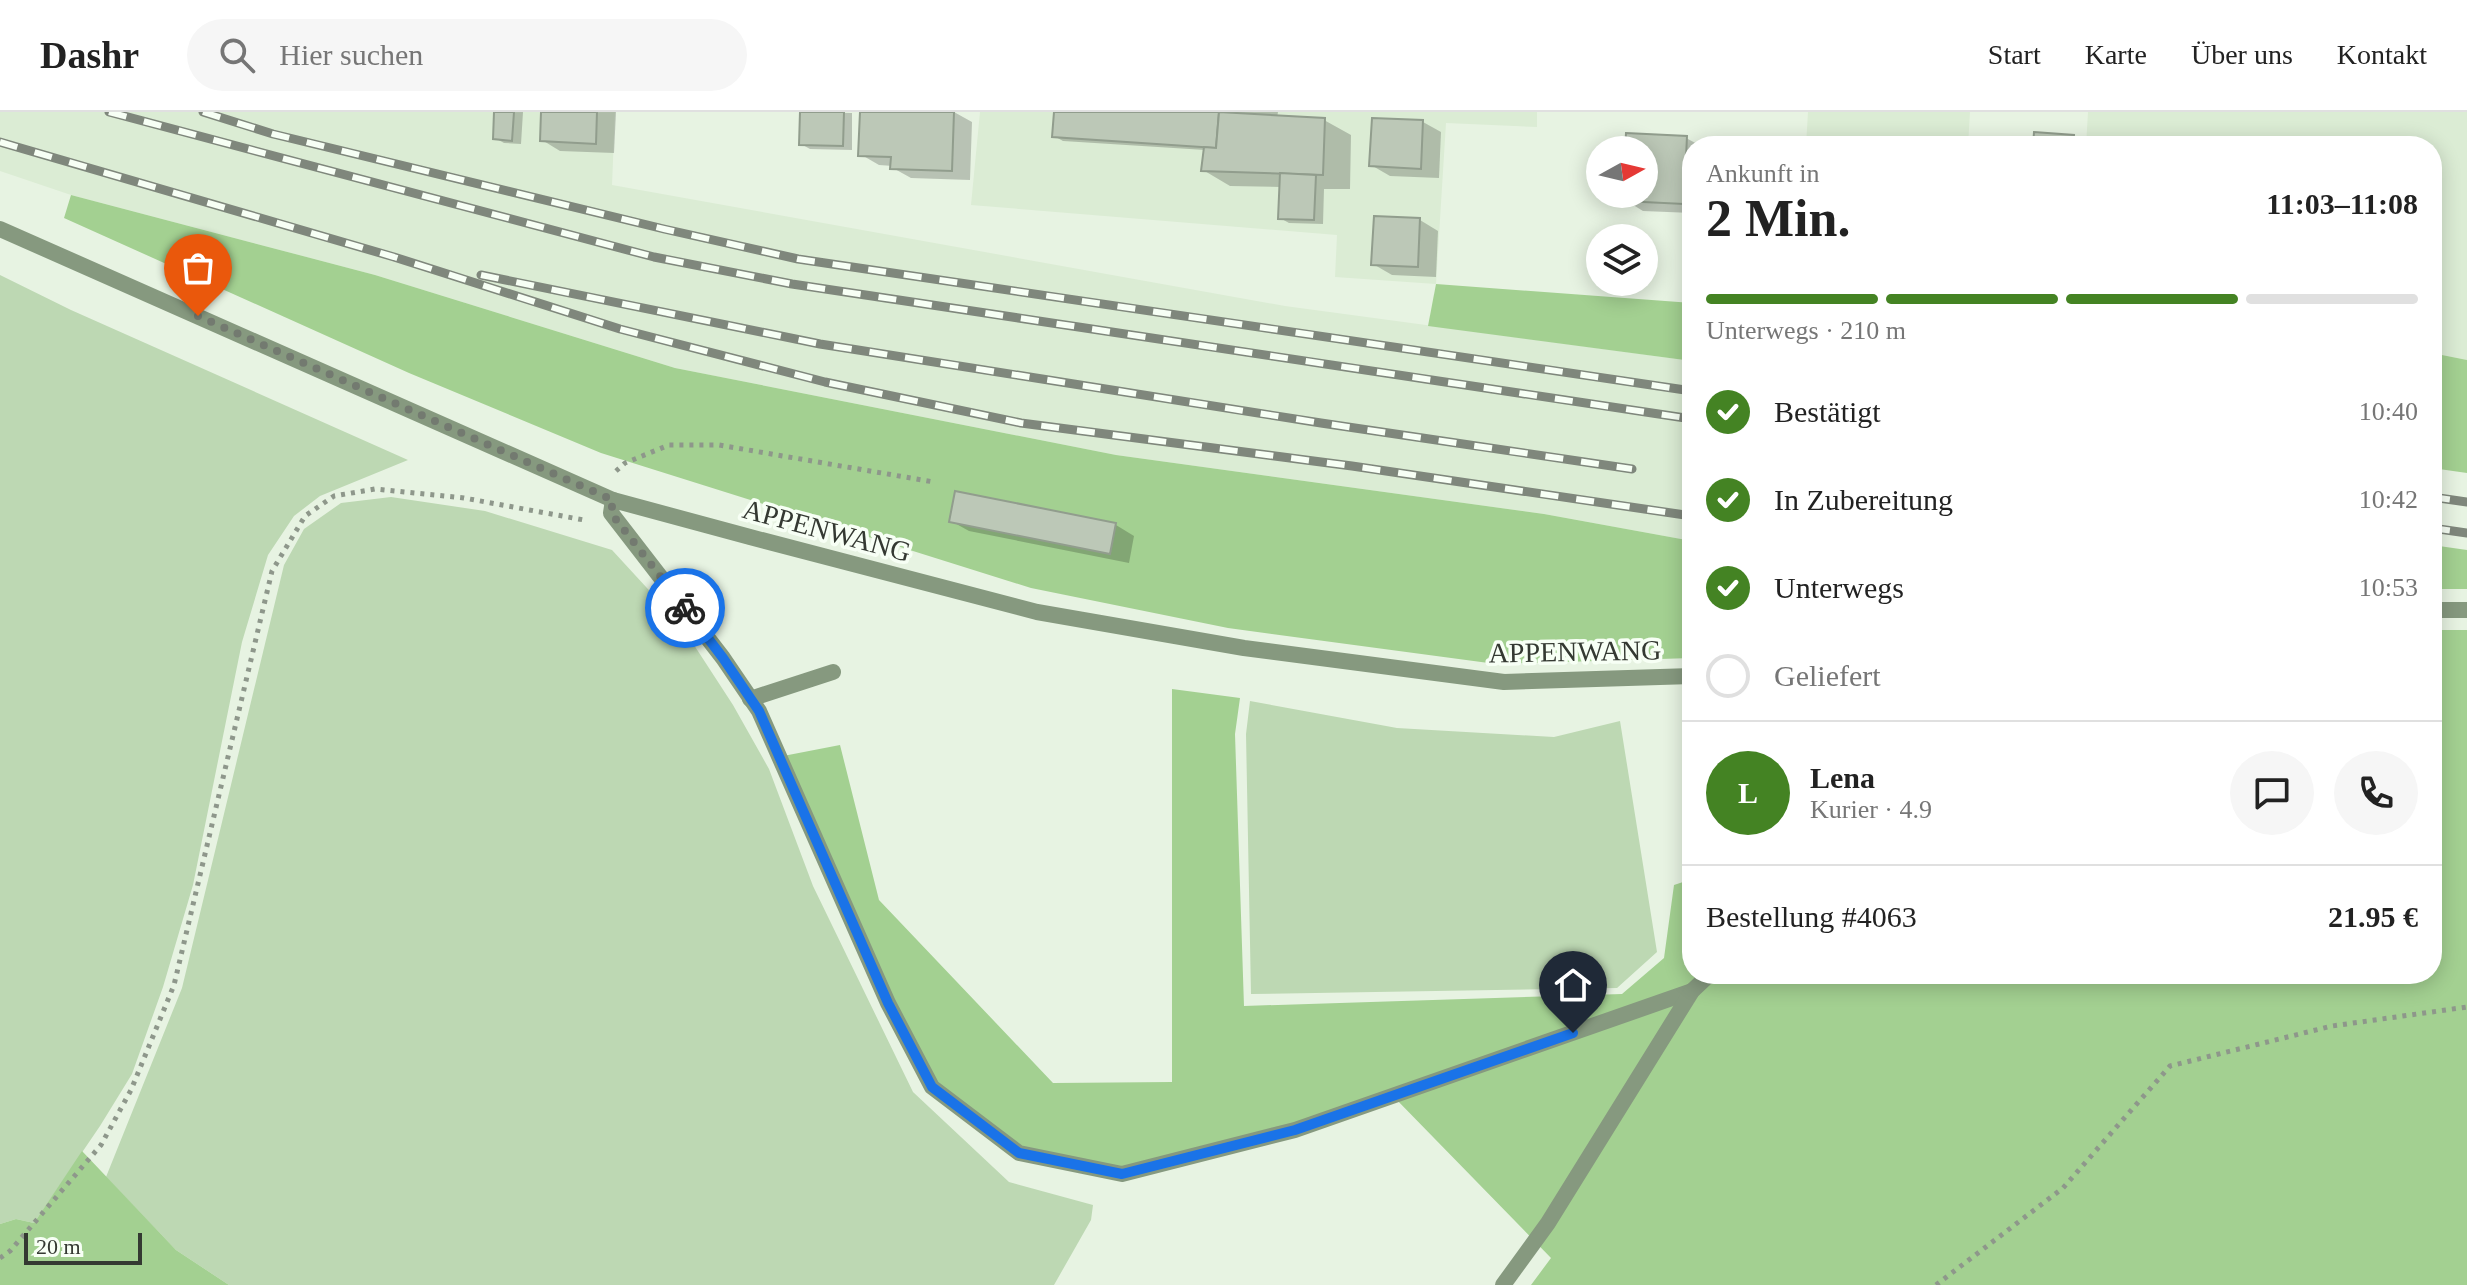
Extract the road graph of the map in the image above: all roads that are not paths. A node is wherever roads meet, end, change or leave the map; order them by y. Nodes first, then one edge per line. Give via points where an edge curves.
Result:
1 (0, 229) edge
2 (612, 506) junction
3 (2442, 610) edge
4 (2467, 610) edge
5 (833, 672) dead end
6 (1682, 676) edge
7 (750, 699) junction
8 (1699, 984) edge
9 (1692, 991) junction
10 (1503, 1285) edge

1 - 2 street, APPENWANG via 595,491
2 - 6 street, APPENWANG via 1037,612 1244,648 1504,682
2 - 7 street
3 - 4 street
5 - 7 street
7 - 9 street via 888,1003 932,1087 1019,1153 1122,1174 1295,1130
8 - 9 street
9 - 10 street via 1548,1223

